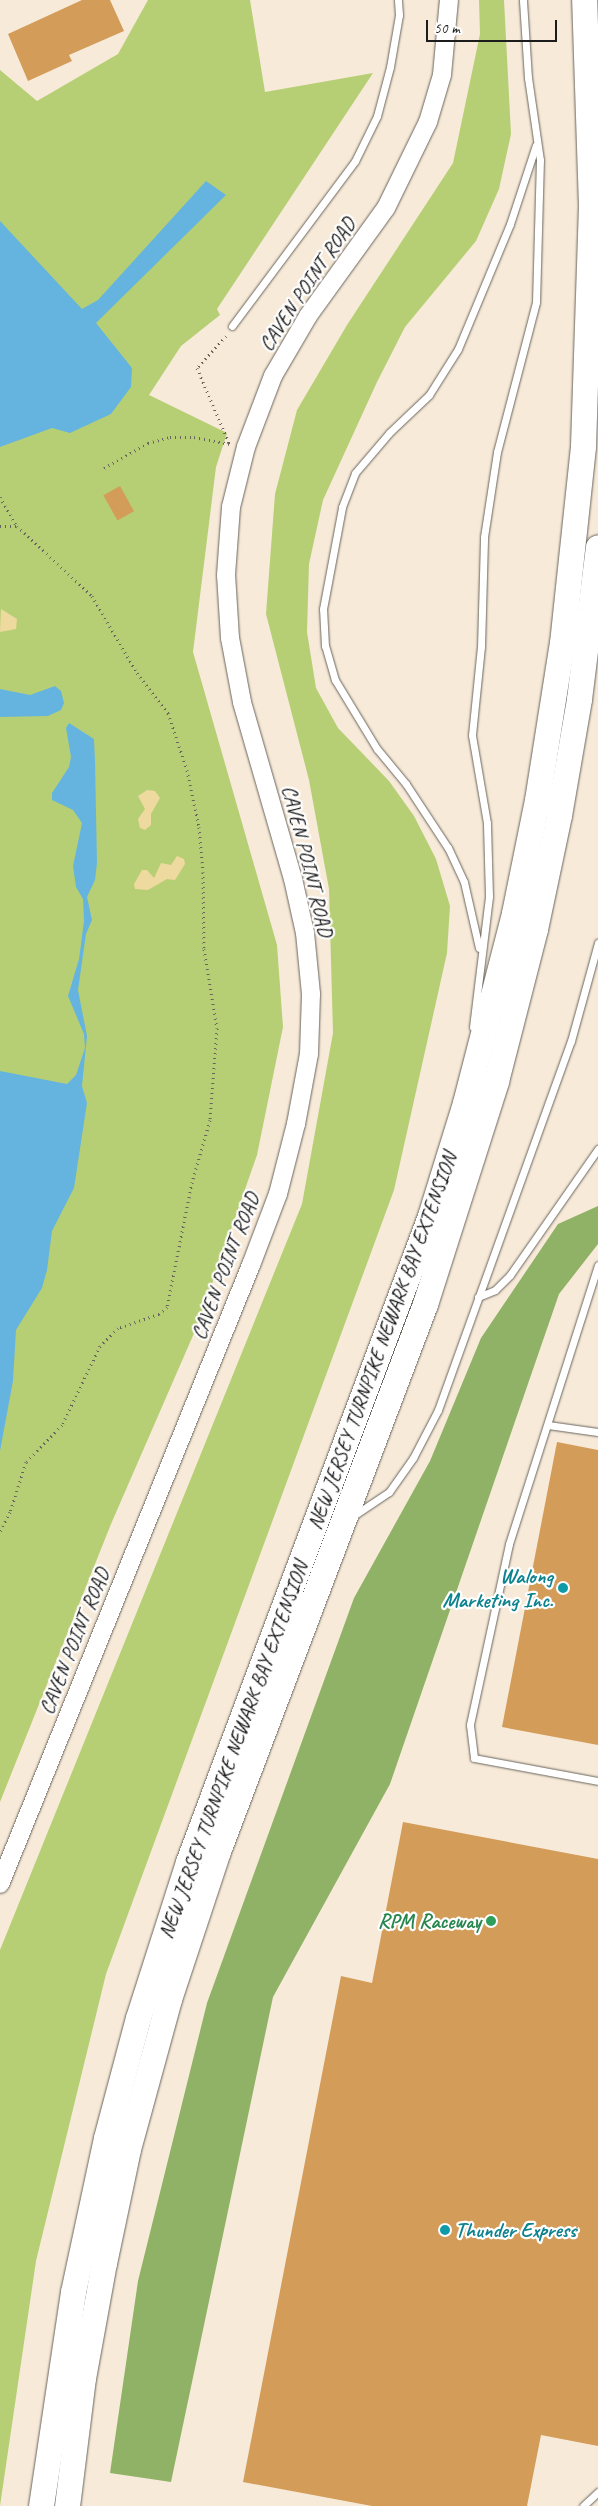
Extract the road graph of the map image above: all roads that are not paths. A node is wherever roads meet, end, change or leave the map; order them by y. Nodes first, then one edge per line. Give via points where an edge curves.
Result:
1 (398, 0) edge
2 (449, 0) edge
3 (523, 0) edge
4 (584, 0) edge
5 (537, 142) junction
6 (232, 326) dead end
7 (598, 547) edge
8 (598, 943) edge
9 (480, 957) junction
10 (472, 1035) dead end
11 (471, 1045) dead end
12 (465, 1103) junction
13 (598, 1149) edge
14 (598, 1265) edge
15 (478, 1297) junction
16 (548, 1425) junction
17 (598, 1432) edge
18 (342, 1522) junction
19 (598, 1781) edge
20 (0, 1884) edge
21 (598, 2492) edge
22 (41, 2506) edge
23 (67, 2506) edge
24 (584, 2506) edge

1 - 6 lane via 390,67 380,106 355,161
2 - 20 street, CAVEN POINT ROAD via 442,75 428,122 409,167 386,208 308,316 237,445 226,575 230,638 242,702 293,879 305,933 311,994 309,1054 296,1124 274,1203
3 - 5 lane
4 - 12 highway, NEW JERSEY TURNPIKE NEWARK BAY EXTENSION via 590,127 591,286 586,405 573,556 560,663 532,828 503,962
5 - 9 lane via 540,160 536,302 497,452 484,537 481,647 472,735 487,823 489,896
5 - 9 lane via 510,224 458,349 429,395 389,433 356,473 342,507 323,609 325,646 335,680 377,749 406,784 448,848 469,900
7 - 18 highway, NEW JERSEY TURNPIKE NEWARK BAY EXTENSION via 579,699 559,815 504,1053 438,1268
8 - 15 lane via 571,1041
9 - 10 lane
11 - 12 lane
12 - 22 highway, NEW JERSEY TURNPIKE NEWARK BAY EXTENSION via 404,1292 195,1843 150,1978 96,2182 73,2292
13 - 15 lane via 510,1275 495,1290
14 - 16 lane
15 - 18 lane via 438,1410 413,1458 389,1492
16 - 17 lane
16 - 19 lane via 509,1544 487,1639 470,1726 474,1758
18 - 23 highway, NEW JERSEY TURNPIKE NEWARK BAY EXTENSION via 221,1842 158,2037 109,2235 76,2430
21 - 24 lane

